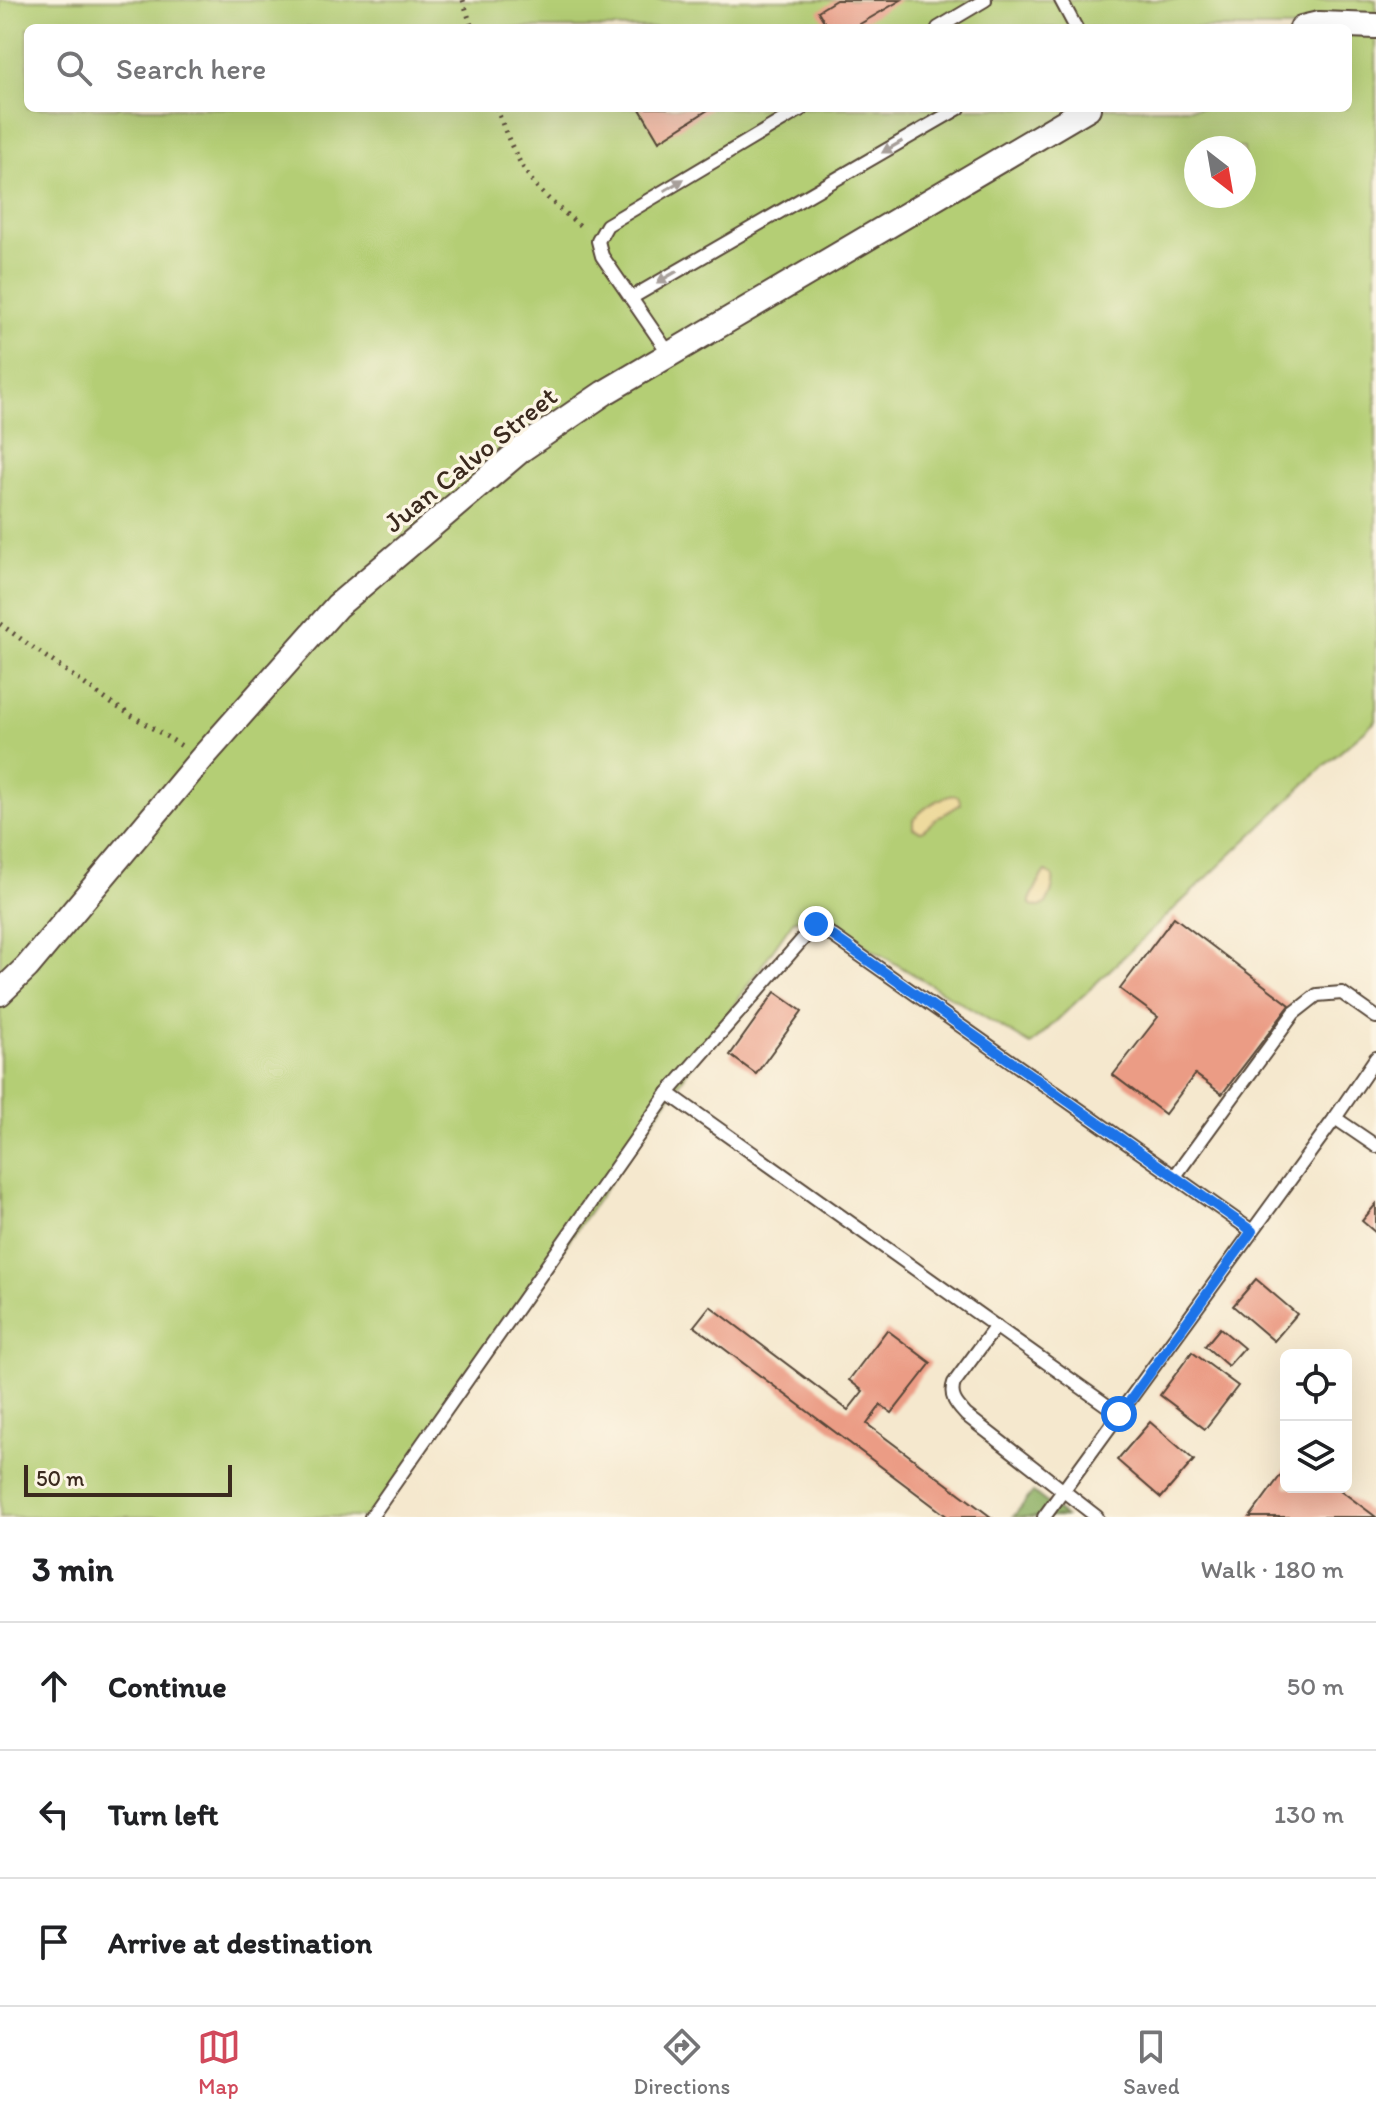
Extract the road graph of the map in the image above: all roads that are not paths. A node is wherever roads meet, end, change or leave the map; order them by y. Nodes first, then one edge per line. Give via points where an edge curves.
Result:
1 (985, 0) edge
2 (1061, 0) edge
3 (945, 24) edge
4 (1074, 24) edge
5 (1352, 25) edge
6 (1376, 26) edge
7 (796, 112) edge
8 (952, 112) edge
9 (1081, 112) edge
10 (631, 298) junction
11 (670, 355) junction
12 (0, 993) edge
13 (1376, 1017) edge
14 (1376, 1058) edge
15 (668, 1093) junction
16 (1335, 1118) junction
17 (1376, 1146) edge
18 (1175, 1176) junction
19 (1252, 1231) junction
20 (996, 1326) junction
21 (1119, 1414) junction
22 (1063, 1491) junction
23 (371, 1517) edge
24 (1044, 1517) edge
25 (1097, 1517) edge

1 - 3 lane
2 - 4 lane
5 - 6 street
10 -> 7 lane via 602,256 598,241 607,225
8 -> 10 lane
9 - 11 street, Juan Calvo Street
10 - 11 lane
11 - 12 street, Juan Calvo Street via 522,449 337,606
13 - 18 lane via 1342,993 1317,995 1294,1013
14 - 16 lane
15 - 18 lane via 816,924
15 - 20 lane
15 - 23 lane
16 - 17 lane
16 - 19 lane
18 - 19 lane
19 - 21 lane
20 - 21 lane
20 - 22 lane via 958,1376 953,1397 966,1415
21 - 22 lane
22 - 24 lane
22 - 25 lane

